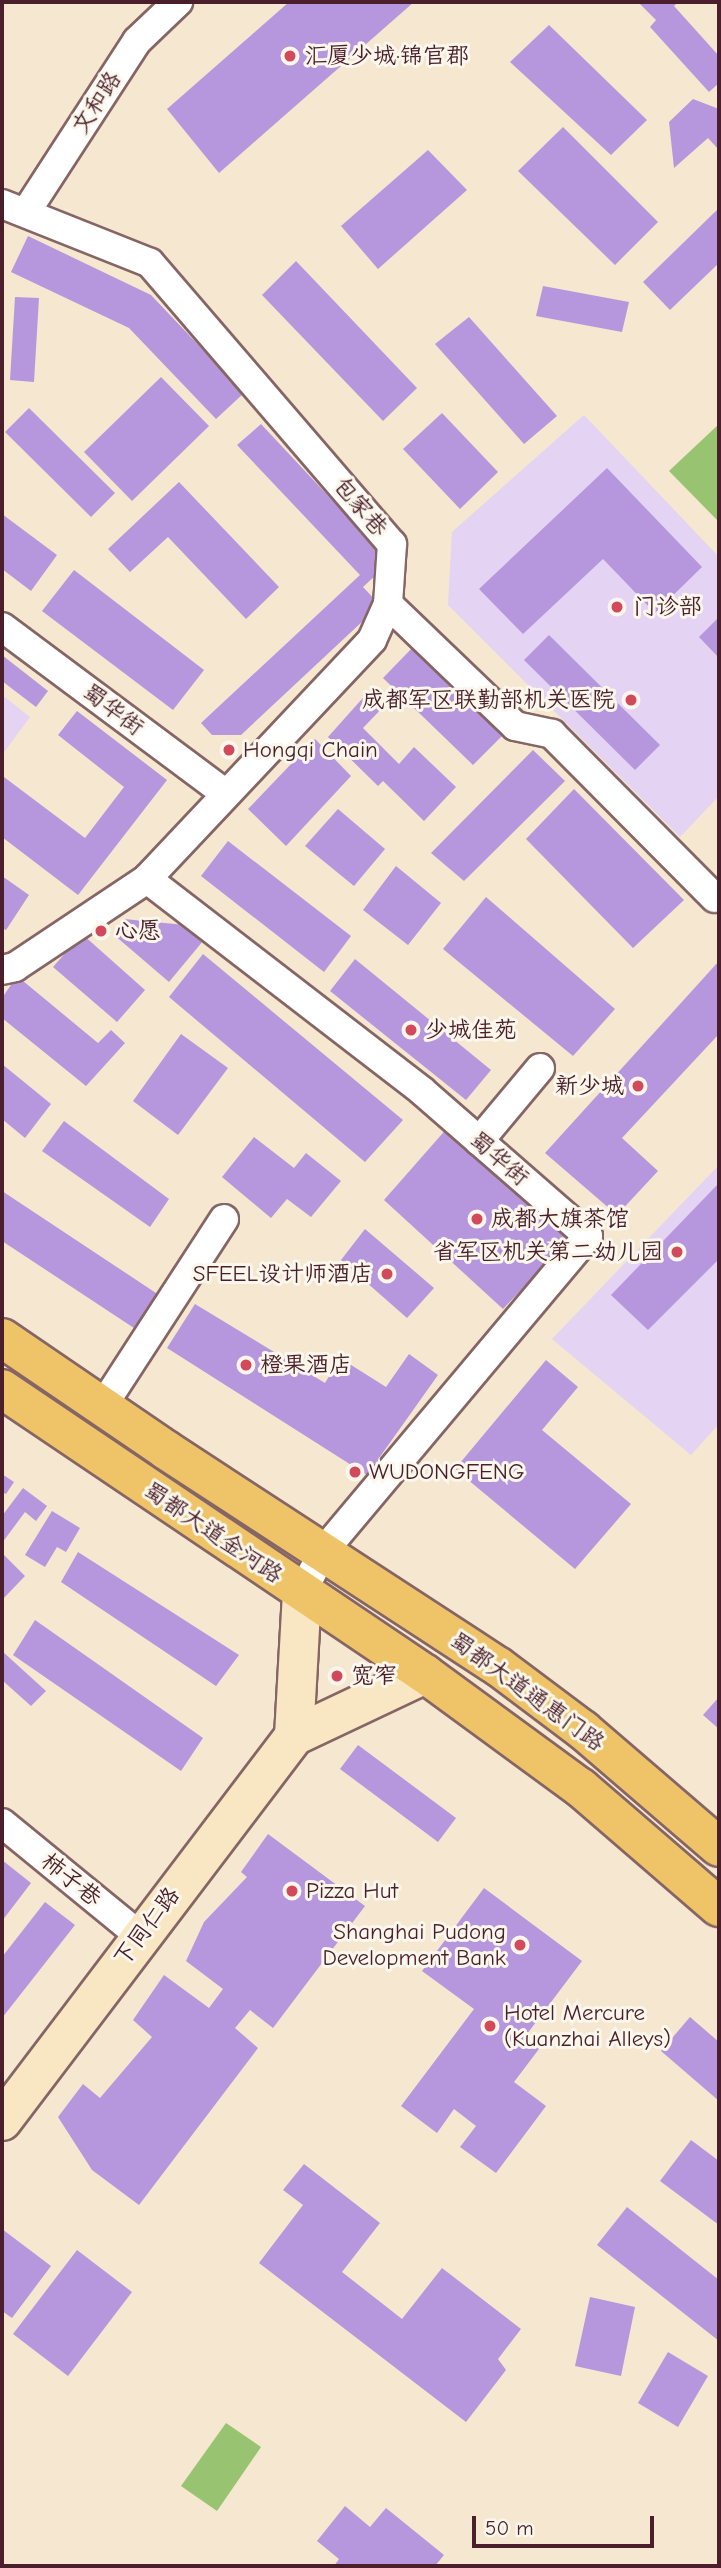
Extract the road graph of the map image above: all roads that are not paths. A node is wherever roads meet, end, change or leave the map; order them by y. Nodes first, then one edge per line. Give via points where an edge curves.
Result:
1 (178, 2) edge
2 (14, 208) edge
3 (388, 604) junction
4 (2, 627) edge
5 (225, 793) junction
6 (147, 879) junction
7 (715, 898) dead end
8 (2, 970) edge
9 (540, 1068) dead end
10 (479, 1141) junction
11 (225, 1219) dead end
12 (2, 1338) edge
13 (2, 1389) edge
14 (102, 1407) junction
15 (323, 1552) junction
16 (302, 1592) junction
17 (453, 1636) junction
18 (425, 1675) junction
19 (294, 1735) junction
20 (2, 1823) edge
21 (719, 1847) edge
22 (719, 1907) edge
23 (140, 1936) junction
24 (2, 2121) edge

1 - 2 street, 文和路 via 138,41
2 - 3 street, 包家巷 via 150,263 393,544
3 - 5 street, 包家巷 via 372,640
3 - 7 street via 515,726 552,734
4 - 5 street, 蜀华街
5 - 6 street, 包家巷
6 - 8 street, 包家巷 via 15,967
6 - 10 street, 蜀华街 via 422,1091
9 - 10 street
10 - 15 street, 蜀华街 via 587,1236
11 - 14 street
12 - 14 main road, 蜀都大道金河路
13 - 16 main road, 蜀都大道金河路
14 - 15 main road, 蜀都大道金河路
15 - 16 street, 蜀华街
15 - 17 main road, 蜀都大道通惠门路
16 - 17 main road
16 - 18 main road, 蜀都大道金河路
16 - 19 street
17 - 21 main road, 蜀都大道通惠门路 via 583,1730
18 - 19 street, 下同仁路
18 - 22 main road, 蜀都大道通惠门路 via 581,1788
19 - 23 street, 下同仁路
20 - 23 street, 柿子巷
23 - 24 street, 下同仁路

